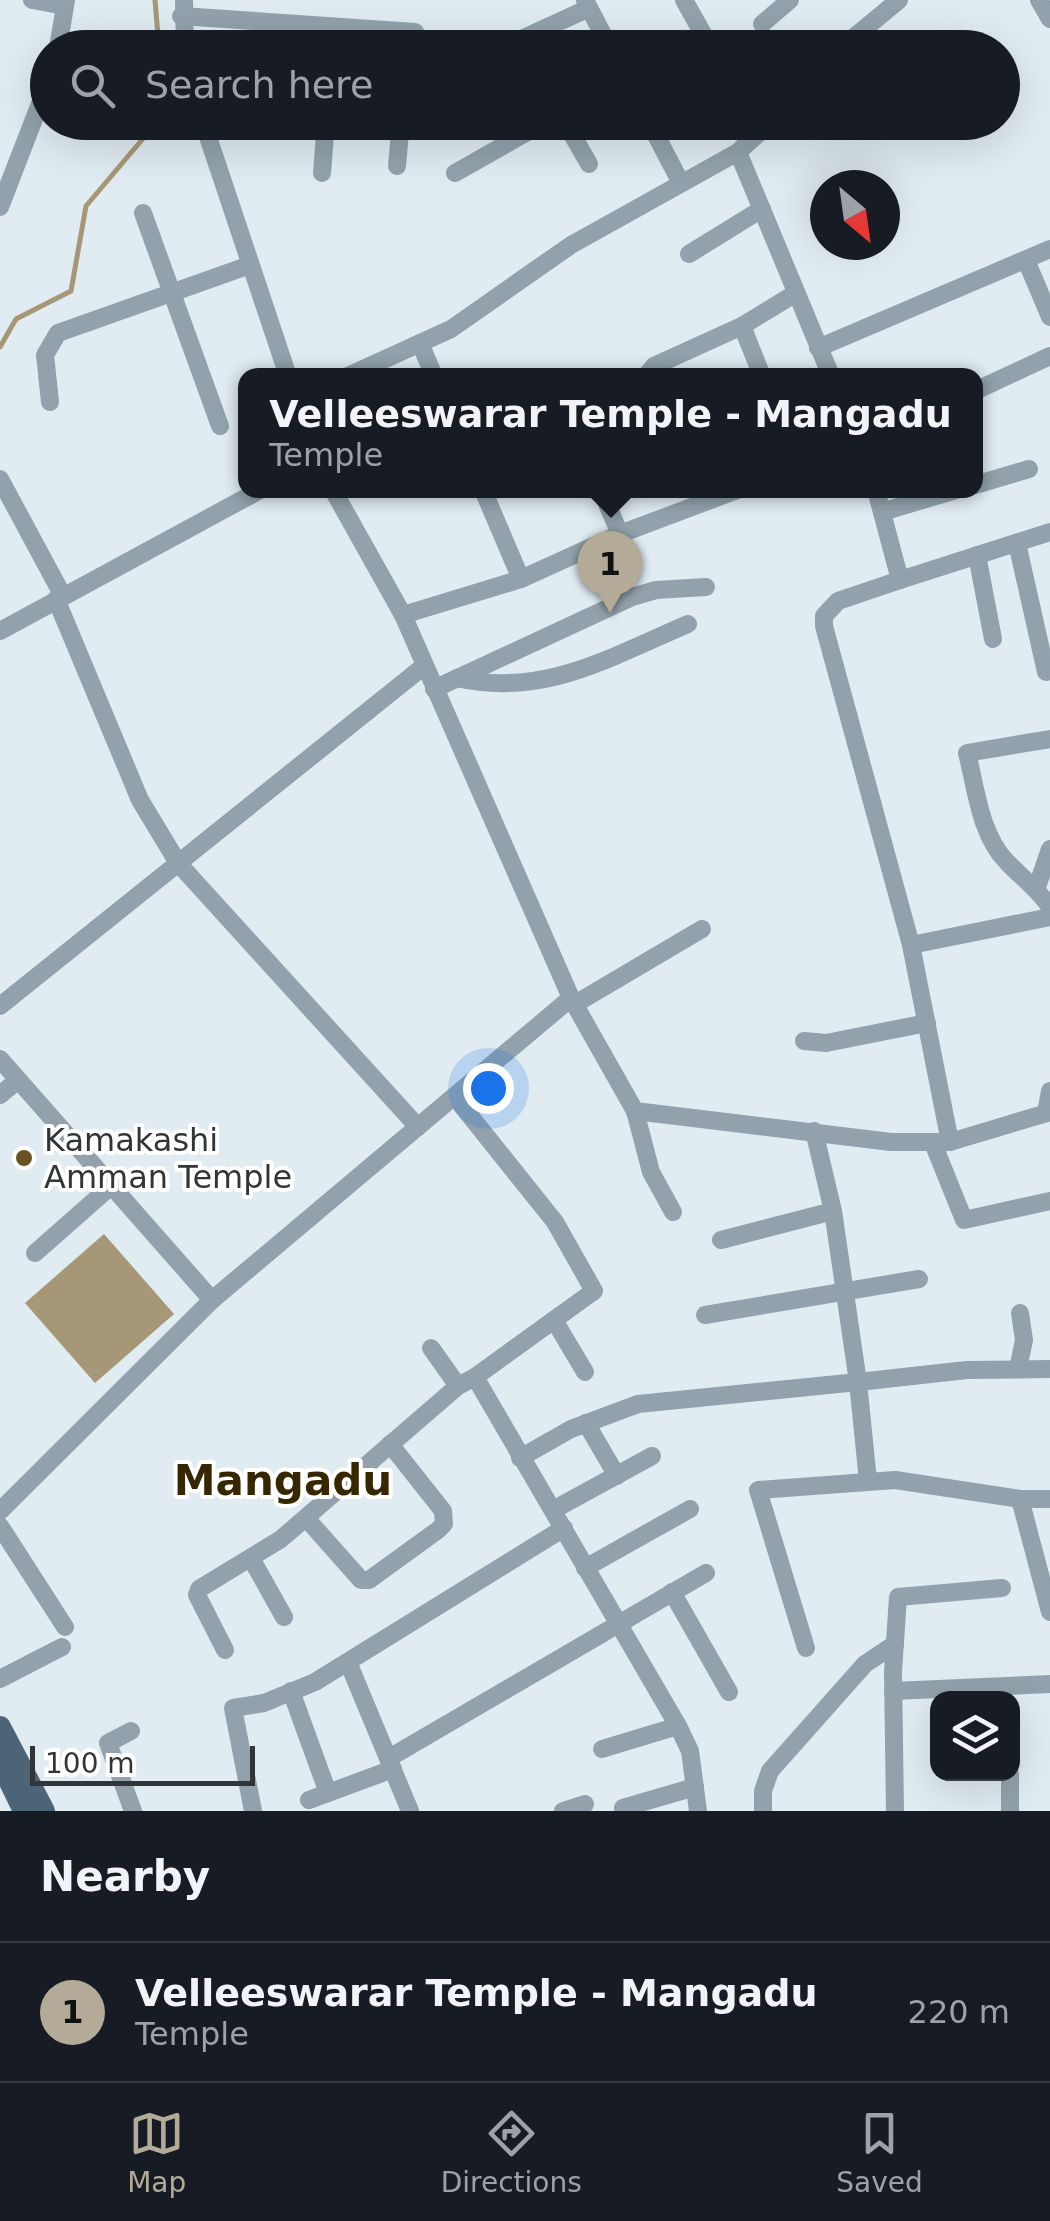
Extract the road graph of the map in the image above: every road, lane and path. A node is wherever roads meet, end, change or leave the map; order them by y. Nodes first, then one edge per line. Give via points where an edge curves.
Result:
1 (32, 0) edge
2 (684, 0) edge
3 (790, 0) edge
4 (899, 0) edge
5 (1039, 0) edge
6 (66, 3) edge
7 (587, 4) edge
8 (182, 8) edge
9 (1050, 19) edge
10 (762, 24) dead end
11 (61, 30) edge
12 (396, 30) edge
13 (537, 30) edge
14 (601, 30) edge
15 (700, 30) edge
16 (863, 30) edge
17 (30, 130) edge
18 (209, 140) edge
19 (325, 140) edge
20 (400, 140) edge
21 (513, 140) edge
22 (576, 140) edge
23 (658, 140) edge
24 (748, 140) edge
25 (738, 152) junction
26 (590, 164) dead end
27 (397, 166) dead end
28 (322, 172) dead end
29 (454, 173) dead end
30 (680, 181) junction
31 (0, 207) edge
32 (762, 209) junction
33 (143, 213) dead end
34 (1050, 250) edge
35 (690, 254) dead end
36 (1026, 260) junction
37 (250, 265) junction
38 (170, 290) junction
39 (796, 293) junction
40 (1050, 317) edge
41 (742, 326) junction
42 (420, 343) junction
43 (818, 348) junction
44 (1050, 356) edge
45 (285, 368) edge
46 (365, 368) edge
47 (431, 368) edge
48 (652, 368) edge
49 (759, 368) edge
50 (828, 368) edge
51 (983, 387) edge
52 (50, 402) dead end
53 (220, 426) dead end
54 (1028, 469) dead end
55 (0, 480) edge
56 (983, 483) edge
57 (245, 498) edge
58 (337, 498) edge
59 (486, 498) edge
60 (604, 498) edge
61 (716, 498) edge
62 (878, 498) edge
63 (929, 498) edge
64 (882, 512) junction
65 (1050, 532) edge
66 (620, 534) junction
67 (1017, 543) junction
68 (977, 555) junction
69 (521, 579) junction
70 (900, 580) junction
71 (706, 587) dead end
72 (59, 598) junction
73 (403, 615) junction
74 (688, 624) dead end
75 (0, 632) edge
76 (994, 638) dead end
77 (424, 666) junction
78 (1046, 672) dead end
79 (457, 678) junction
80 (434, 690) junction
81 (1050, 739) edge
82 (1050, 848) edge
83 (178, 863) junction
84 (1037, 888) junction
85 (1050, 907) edge
86 (1050, 916) edge
87 (702, 929) dead end
88 (911, 945) junction
89 (573, 1001) junction
90 (0, 1006) edge
91 (926, 1023) junction
92 (804, 1041) dead end
93 (0, 1059) edge
94 (18, 1080) junction
95 (1050, 1091) edge
96 (0, 1094) edge
97 (455, 1096) junction
98 (634, 1111) junction
99 (1048, 1112) edge
100 (418, 1127) junction
101 (814, 1132) junction
102 (941, 1142) junction
103 (111, 1186) junction
104 (1050, 1201) edge
105 (834, 1211) junction
106 (673, 1212) dead end
107 (721, 1240) dead end
108 (35, 1253) dead end
109 (919, 1279) dead end
110 (846, 1290) junction
111 (212, 1300) junction
112 (1020, 1312) dead end
113 (705, 1315) dead end
114 (554, 1320) junction
115 (431, 1348) dead end
116 (1050, 1368) edge
117 (1018, 1369) junction
118 (585, 1372) dead end
119 (475, 1376) junction
120 (858, 1382) junction
121 (458, 1386) junction
122 (586, 1423) junction
123 (390, 1444) junction
124 (652, 1456) dead end
125 (520, 1458) junction
126 (617, 1476) junction
127 (868, 1481) junction
128 (1020, 1499) junction
129 (1050, 1499) edge
130 (690, 1509) dead end
131 (553, 1510) junction
132 (0, 1511) edge
133 (306, 1518) junction
134 (0, 1526) edge
135 (564, 1528) junction
136 (252, 1560) junction
137 (585, 1568) junction
138 (706, 1573) dead end
139 (1002, 1588) dead end
140 (672, 1592) junction
141 (1050, 1612) edge
142 (284, 1617) dead end
143 (617, 1622) junction
144 (65, 1626) dead end
145 (894, 1644) junction
146 (62, 1647) dead end
147 (806, 1648) dead end
148 (225, 1650) dead end
149 (348, 1662) junction
150 (0, 1679) edge
151 (1050, 1684) edge
152 (893, 1691) junction
153 (292, 1692) junction
154 (729, 1692) dead end
155 (678, 1726) junction
156 (0, 1727) edge
157 (131, 1730) dead end
158 (602, 1749) dead end
159 (0, 1760) edge
160 (391, 1764) junction
161 (1010, 1781) edge
162 (695, 1787) junction
163 (328, 1793) junction
164 (309, 1800) dead end
165 (586, 1804) dead end
166 (623, 1808) dead end
167 (24, 1811) edge
168 (44, 1811) edge
169 (133, 1811) edge
170 (253, 1811) edge
171 (410, 1811) edge
172 (563, 1811) edge
173 (698, 1811) edge
174 (763, 1811) edge
175 (895, 1811) edge
176 (1010, 1811) edge

1 - 6 street
2 - 15 street
3 - 10 street
4 - 16 street
5 - 9 street
6 - 11 street
7 - 13 street
7 - 14 street
8 - 12 street
17 - 31 street
18 - 37 street
19 - 28 street
20 - 27 street
21 - 29 street
22 - 26 street
23 - 30 street
24 - 25 street
25 - 30 street
25 - 32 street
30 - 42 street
32 - 35 street
32 - 39 street
33 - 38 street
34 - 36 street
36 - 40 street
36 - 43 street
37 - 38 street
37 - 45 street
38 - 52 street via 52,337 45,355
38 - 53 street
39 - 41 street
39 - 43 street
41 - 48 street
41 - 49 street
42 - 46 street
42 - 47 street
43 - 50 street
44 - 51 street
54 - 56 street
55 - 72 street
57 - 72 street
58 - 73 street
59 - 69 street
60 - 66 street
61 - 66 street
62 - 64 street
63 - 64 street
64 - 70 street
65 - 67 street
66 - 69 street
67 - 68 street
67 - 78 street
68 - 70 street
68 - 76 street
69 - 73 street
70 - 88 street via 838,601 824,626
71 - 79 street via 632,597
72 - 75 street
72 - 83 street via 140,800
73 - 77 street
74 - 79 street via 560,677 503,686
77 - 80 street
77 - 83 street
79 - 80 street
80 - 89 street
81 - 84 street via 967,753 986,830 1004,860
82 - 84 street
83 - 90 street
83 - 100 street
84 - 85 street
86 - 88 street
87 - 89 street
88 - 91 street
89 - 97 street
89 - 98 street
91 - 92 street via 826,1043
91 - 102 street
93 - 94 street
94 - 96 street
94 - 103 street
95 - 99 street
97 - 100 street
97 - 114 street via 556,1222 594,1291
98 - 101 street
98 - 106 street via 651,1172
99 - 102 street
100 - 111 street
101 - 102 street
101 - 105 street
102 - 104 street via 964,1220
103 - 108 street
103 - 111 street
105 - 107 street
105 - 110 street
109 - 110 street
110 - 113 street
110 - 120 street
111 - 132 street
112 - 117 street
114 - 118 street
114 - 119 street
115 - 121 street
116 - 117 street
117 - 120 street
119 - 121 street
119 - 125 street
120 - 122 street via 638,1404
120 - 127 street
121 - 123 street
122 - 125 street
122 - 126 street
123 - 133 street
123 - 133 street via 442,1511 438,1530 361,1580
124 - 126 street
125 - 131 street
126 - 131 street
127 - 128 street
127 - 147 street via 758,1490
128 - 129 street
128 - 141 street
130 - 137 street
131 - 135 street
133 - 136 street
134 - 144 street
135 - 137 street
135 - 149 street
136 - 142 street
136 - 148 street via 197,1595
137 - 143 street
138 - 140 street
139 - 145 street via 898,1598
140 - 143 street
140 - 154 street
143 - 155 street
143 - 160 street
145 - 152 street
145 - 174 street via 865,1664 770,1771
146 - 150 street
149 - 153 street
149 - 160 street
151 - 152 street
152 - 175 street
153 - 163 street
153 - 170 street via 234,1708
155 - 158 street
155 - 162 street
156 - 168 main road
157 - 169 street via 108,1743
159 - 167 main road
160 - 163 street
160 - 171 street
161 - 176 street
162 - 166 street
162 - 173 street
163 - 164 street
165 - 172 street

